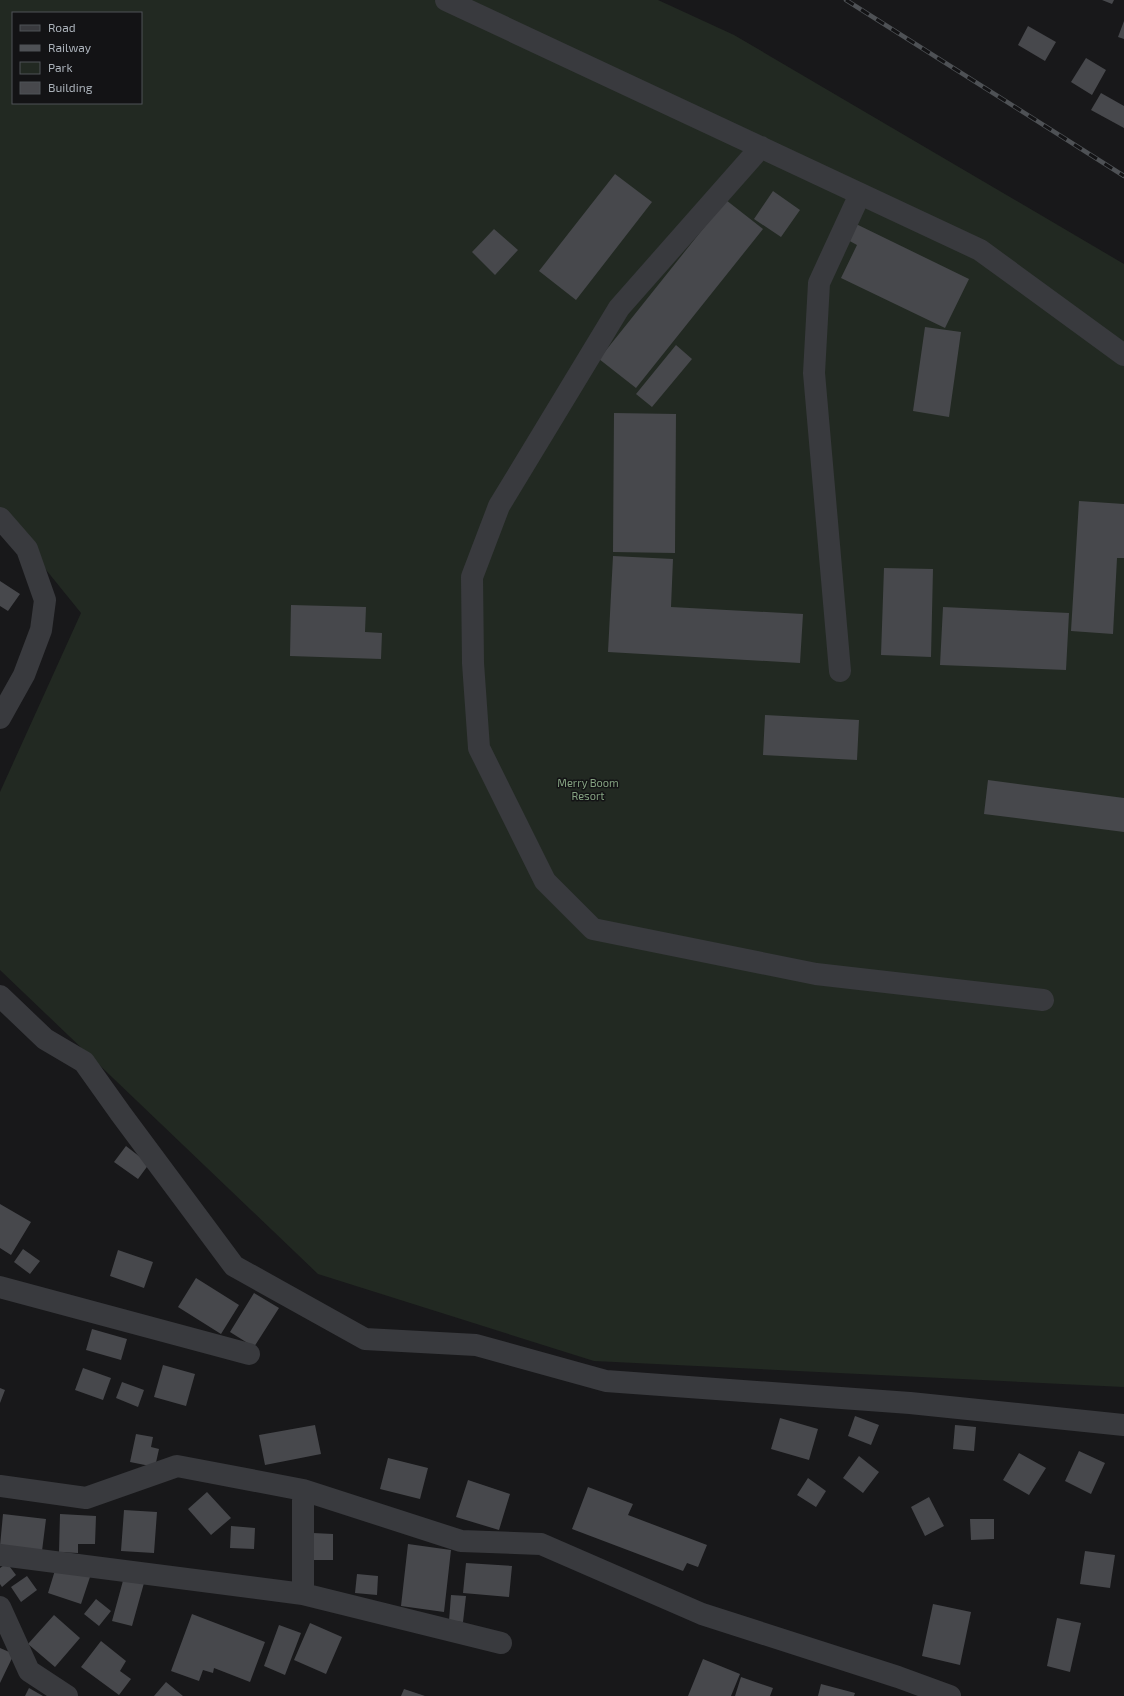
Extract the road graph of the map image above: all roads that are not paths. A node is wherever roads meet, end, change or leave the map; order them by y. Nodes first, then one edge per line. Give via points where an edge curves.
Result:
1 (446, 0) edge
2 (761, 147) junction
3 (860, 194) junction
4 (1124, 355) edge
5 (0, 518) edge
6 (840, 671) dead end
7 (0, 718) edge
8 (0, 996) edge
9 (1043, 1000) dead end
10 (0, 1287) edge
11 (249, 1354) dead end
12 (1124, 1425) edge
13 (0, 1486) edge
14 (303, 1490) junction
15 (0, 1555) edge
16 (303, 1594) junction
17 (0, 1607) edge
18 (501, 1643) dead end
19 (66, 1696) edge
20 (950, 1696) edge

1 - 2 street
2 - 3 street
2 - 9 street via 619,308 499,506 472,577 473,663 479,748 545,881 593,929 816,974
3 - 4 street via 980,250
3 - 6 street via 818,283 814,373
5 - 7 street via 27,549 45,600 41,630 24,675
8 - 12 street via 45,1039 84,1062 234,1266 365,1339 476,1345 606,1381 910,1403
10 - 11 street
13 - 14 street via 86,1498 176,1466
14 - 16 street
14 - 20 street via 461,1542 541,1544 702,1614 898,1676
15 - 16 street
16 - 18 street
17 - 19 street via 29,1671

